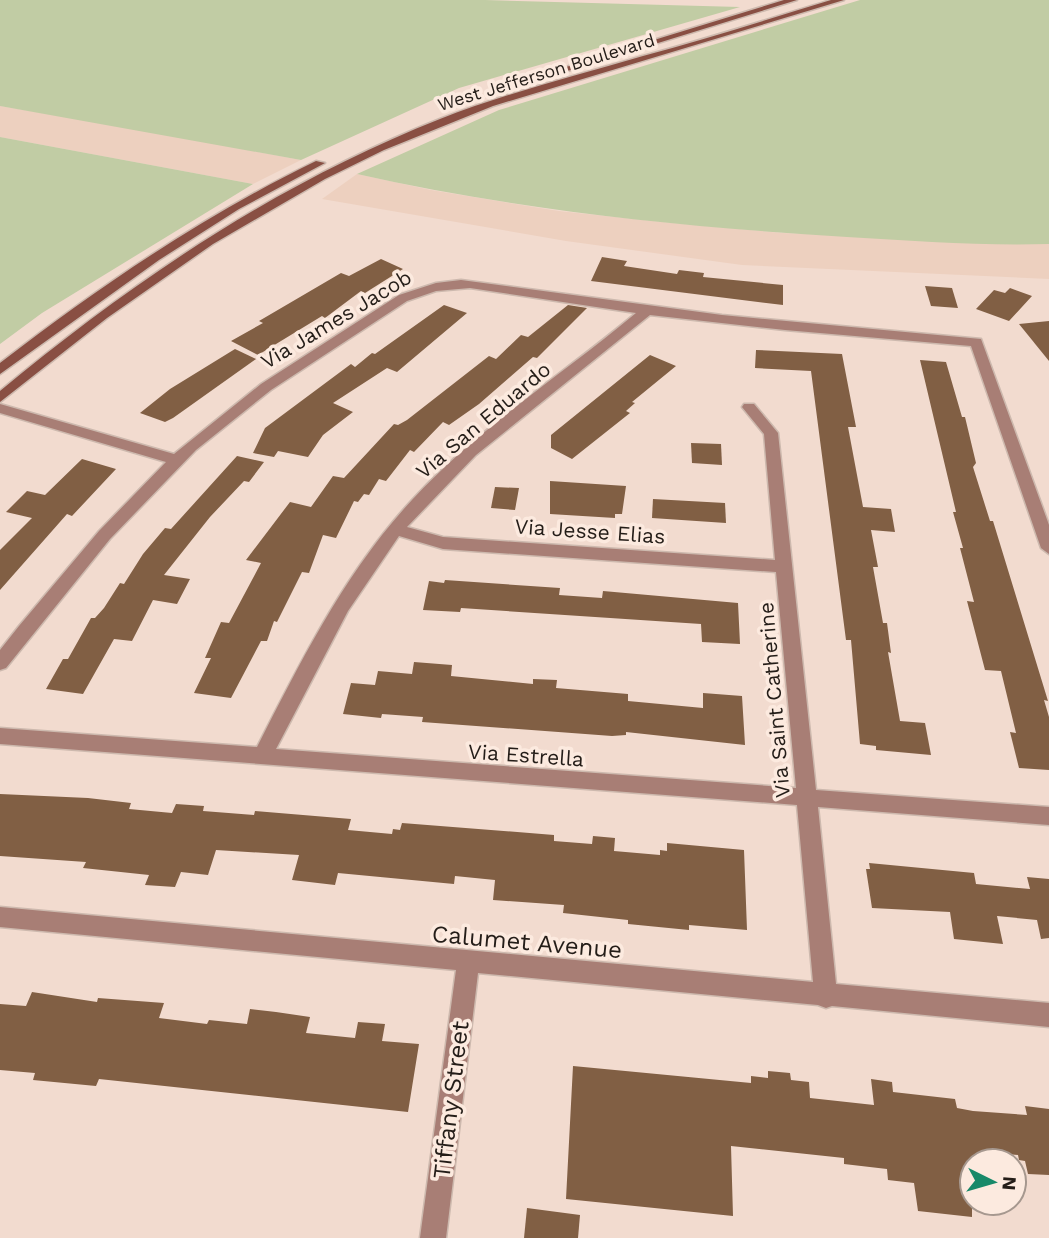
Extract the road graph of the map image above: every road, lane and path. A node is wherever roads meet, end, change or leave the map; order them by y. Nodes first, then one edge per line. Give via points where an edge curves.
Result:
1 (793, 0) edge
2 (840, 0) edge
3 (536, 78) dead end
4 (510, 85) dead end
5 (428, 116) junction
6 (442, 121) junction
7 (374, 138) dead end
8 (363, 143) dead end
9 (645, 312) junction
10 (0, 370) edge
11 (0, 398) edge
12 (749, 407) dead end
13 (0, 408) edge
14 (176, 460) junction
15 (396, 529) junction
16 (1049, 548) edge
17 (784, 567) junction
18 (0, 663) edge
19 (0, 736) edge
20 (262, 757) junction
21 (806, 800) junction
22 (1049, 816) edge
23 (0, 917) edge
24 (468, 962) junction
25 (826, 996) junction
26 (1049, 1015) edge
27 (433, 1238) edge

1 - 3 main road, West Jefferson Boulevard
2 - 6 main road, West Jefferson Boulevard
4 - 5 main road, West Jefferson Boulevard
5 - 6 main road
5 - 7 main road, West Jefferson Boulevard
6 - 11 main road, West Jefferson Boulevard via 309,181 226,229 122,299
8 - 10 main road via 255,195 161,251
9 - 14 street, Via James Jacob via 470,284 429,287 403,298 262,389
9 - 15 street, Via San Eduardo via 447,474
9 - 16 street, Via James Jacob via 799,330 976,342
12 - 17 street, Via Saint Catherine via 771,433
13 - 14 street
14 - 18 street, Via James Jacob via 113,525
15 - 17 street, Via Jesse Elias via 443,543
15 - 20 street, Via San Eduardo via 352,589
17 - 21 street, Via Saint Catherine
19 - 20 street, Via Estrella
20 - 21 street, Via Estrella
21 - 22 street, Via Estrella
21 - 25 street, Via Saint Catherine
23 - 24 street, Calumet Avenue
24 - 25 street, Calumet Avenue
24 - 27 street, Tiffany Street
25 - 26 street, Calumet Avenue

